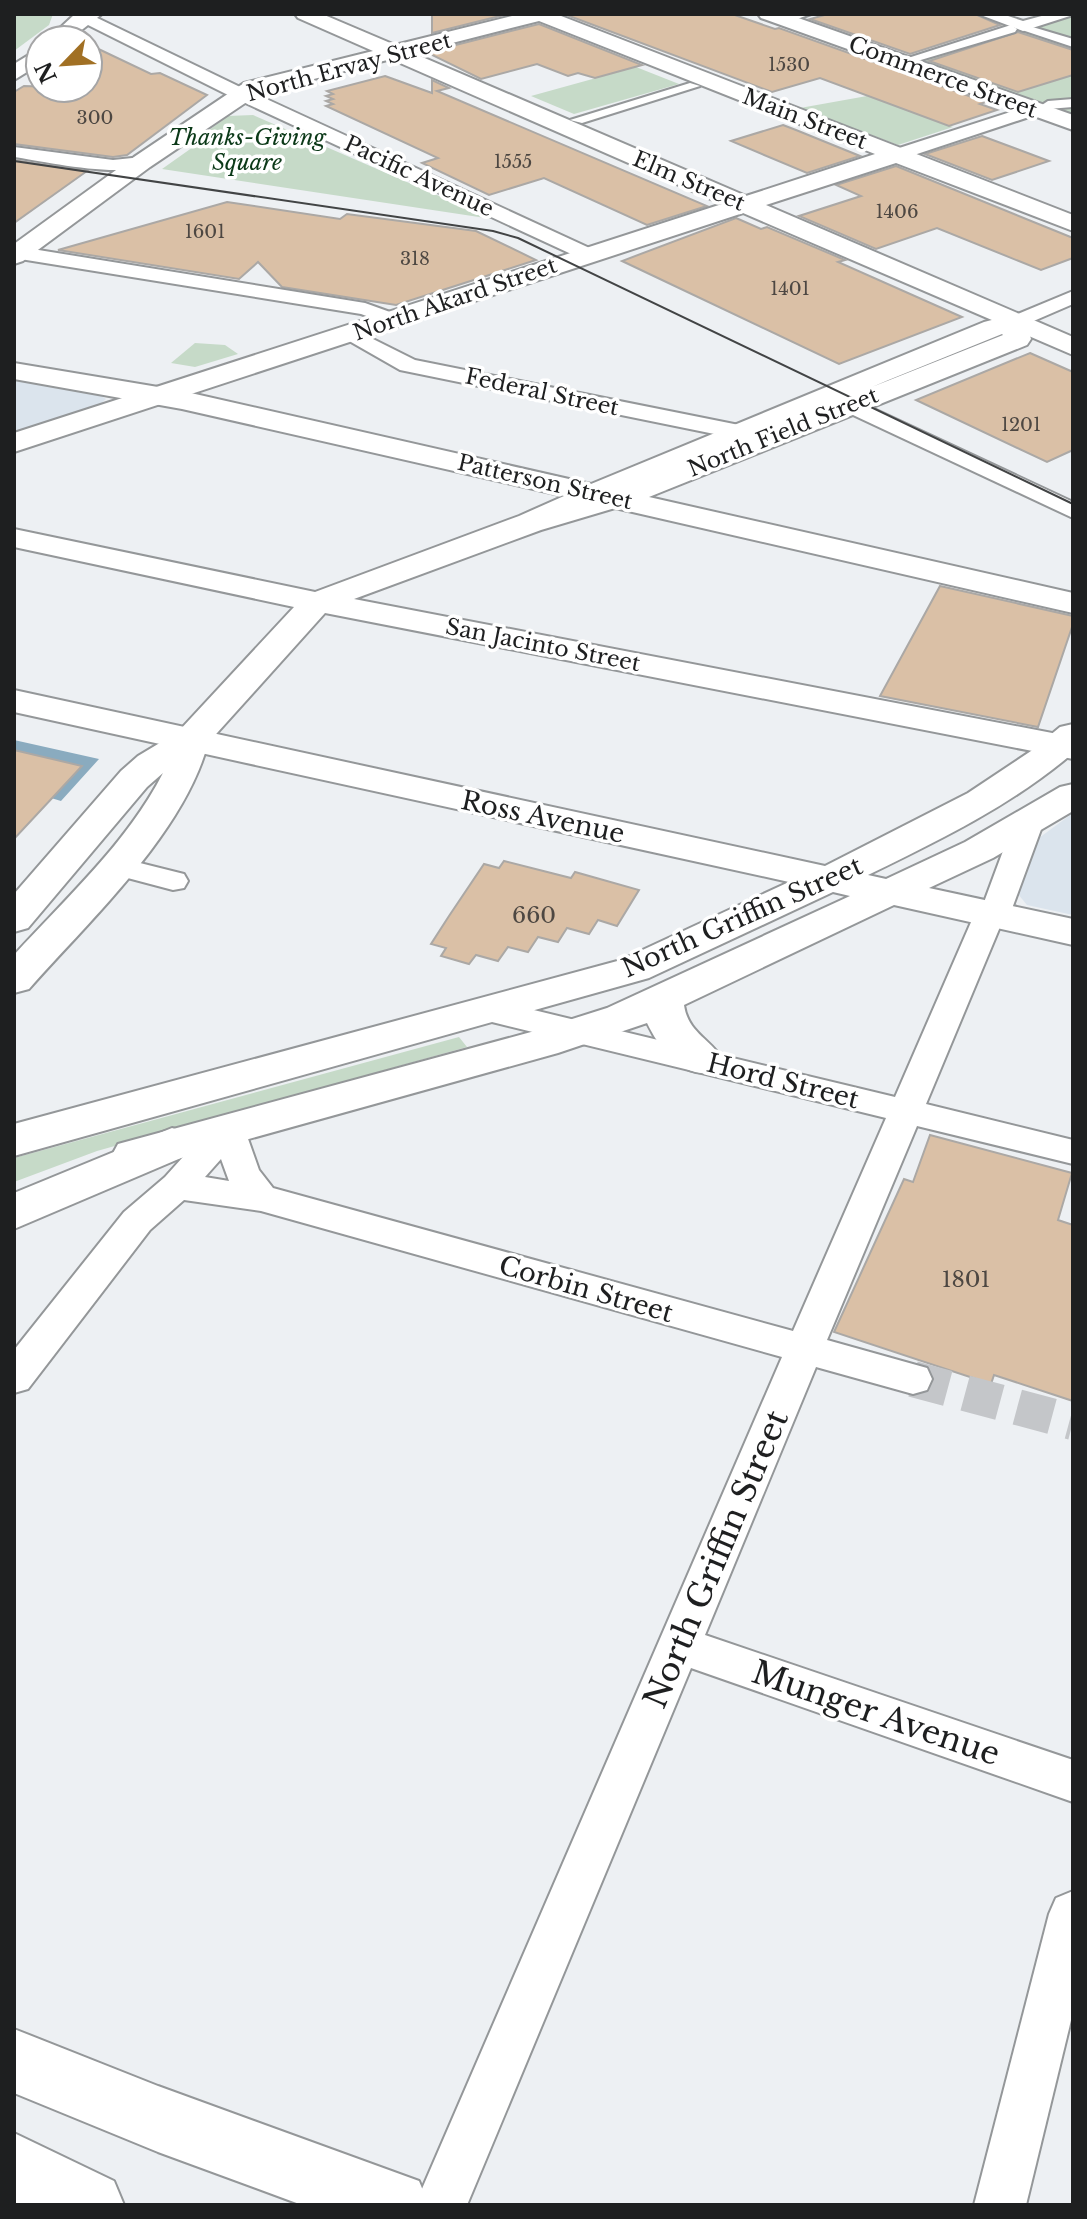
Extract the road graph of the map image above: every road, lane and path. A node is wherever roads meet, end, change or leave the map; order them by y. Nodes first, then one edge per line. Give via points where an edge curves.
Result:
1 (305, 14) edge
2 (541, 14) edge
3 (986, 14) edge
4 (1066, 14) edge
5 (84, 15) edge
6 (785, 16) edge
7 (1017, 28) junction
8 (1073, 43) edge
9 (394, 52) junction
10 (914, 58) dead end
11 (694, 86) dead end
12 (242, 94) junction
13 (1073, 103) edge
14 (1042, 107) junction
15 (577, 120) dead end
16 (1073, 123) edge
17 (14, 152) edge
18 (896, 155) junction
19 (142, 162) junction
20 (743, 205) junction
21 (1073, 224) edge
22 (16, 253) edge
23 (589, 255) junction
24 (1073, 297) edge
25 (394, 320) junction
26 (1015, 322) junction
27 (351, 334) junction
28 (1073, 347) edge
29 (14, 371) edge
30 (852, 394) junction
31 (160, 396) junction
32 (739, 432) junction
33 (14, 443) edge
34 (1073, 489) edge
35 (606, 495) junction
36 (1073, 511) edge
37 (14, 538) edge
38 (317, 602) junction
39 (1073, 603) edge
40 (14, 701) edge
41 (191, 740) junction
42 (1069, 743) edge
43 (1073, 795) edge
44 (1028, 824) junction
45 (116, 866) junction
46 (828, 879) junction
47 (173, 881) dead end
48 (889, 893) junction
49 (993, 914) junction
50 (14, 919) edge
51 (1073, 932) edge
52 (14, 980) edge
53 (663, 1001) junction
54 (492, 1011) junction
55 (579, 1033) junction
56 (703, 1061) junction
57 (907, 1111) junction
58 (14, 1124) edge
59 (229, 1128) junction
60 (58, 1129) junction
61 (14, 1140) edge
62 (1073, 1152) edge
63 (175, 1165) junction
64 (14, 1194) edge
65 (261, 1198) junction
66 (14, 1212) edge
67 (805, 1351) junction
68 (14, 1378) edge
69 (913, 1379) tunnel mouth
70 (679, 1645) junction
71 (1073, 1781) edge
72 (1073, 1914) edge
73 (14, 2061) edge
74 (14, 2167) edge
75 (90, 2205) edge
76 (395, 2205) edge
77 (441, 2205) edge
78 (1000, 2205) edge

1 - 9 main road, Elm Street
2 - 9 main road, North Ervay Street
2 - 18 main road, Main Street
3 - 7 street
4 - 7 street
5 - 12 street, Pacific Avenue
6 - 14 main road, Commerce Street
7 - 8 street
7 - 10 street
9 - 12 main road, North Ervay Street
9 - 20 main road, Elm Street
11 - 15 street
12 - 19 main road, North Ervay Street
12 - 23 street, Pacific Avenue
13 - 14 street
14 - 16 main road, Commerce Street
14 - 18 street
17 - 19 street via 113,165
18 - 20 main road, North Akard Street
18 - 21 main road, Main Street
19 - 22 main road, North Ervay Street
20 - 23 main road, North Akard Street
20 - 26 main road, Elm Street
22 - 25 street via 365,309
23 - 25 main road, North Akard Street
24 - 26 street, North Field Street
25 - 27 main road, North Akard Street
26 - 28 main road, Elm Street
26 - 30 main road, North Field Street via 1017,339
27 - 31 main road, North Akard Street
27 - 32 street, Federal Street via 408,365
29 - 31 main road, Patterson Street
30 - 32 main road, North Field Street
30 - 34 street
30 - 35 main road, North Field Street
30 - 36 street
31 - 33 main road, North Akard Street
31 - 35 main road, Patterson Street
32 - 35 main road, North Field Street
35 - 38 main road, North Field Street
35 - 39 main road, Patterson Street
37 - 38 main road, San Jacinto Street
38 - 41 main road, North Field Street
38 - 42 main road, San Jacinto Street
40 - 41 main road, Ross Avenue
41 - 45 main road, North Field Street via 166,803
41 - 46 main road, Ross Avenue
41 - 50 main road, North Field Street via 134,779
42 - 46 main road, North Griffin Street via 969,807
43 - 44 main road, North Griffin Street
44 - 48 main road, North Griffin Street
44 - 49 street, North Griffin Street
45 - 47 street
45 - 52 main road, North Field Street
46 - 48 main road, Ross Avenue
46 - 54 main road, North Griffin Street via 635,969
48 - 49 main road, Ross Avenue
48 - 53 main road, North Griffin Street
49 - 51 main road, Ross Avenue
49 - 57 street, North Griffin Street
53 - 55 main road, North Griffin Street
53 - 56 main road via 670,1030
54 - 55 street, Hord Street
54 - 60 main road, North Griffin Street
55 - 56 street, Hord Street
55 - 59 main road, North Griffin Street
56 - 57 street, Hord Street
57 - 62 street, Hord Street
57 - 67 street, North Griffin Street
58 - 60 main road
59 - 63 main road, North Griffin Street
59 - 65 street via 243,1174
60 - 61 main road, North Griffin Street
63 - 64 main road, North Griffin Street via 52,1179
63 - 65 street, Corbin Street
63 - 66 main road
63 - 68 street
65 - 67 street, Corbin Street
67 - 69 street, Corbin Street
67 - 70 street, North Griffin Street
70 - 71 street, Munger Avenue
70 - 77 street, North Griffin Street
72 - 78 street
73 - 76 main road
74 - 75 main road

